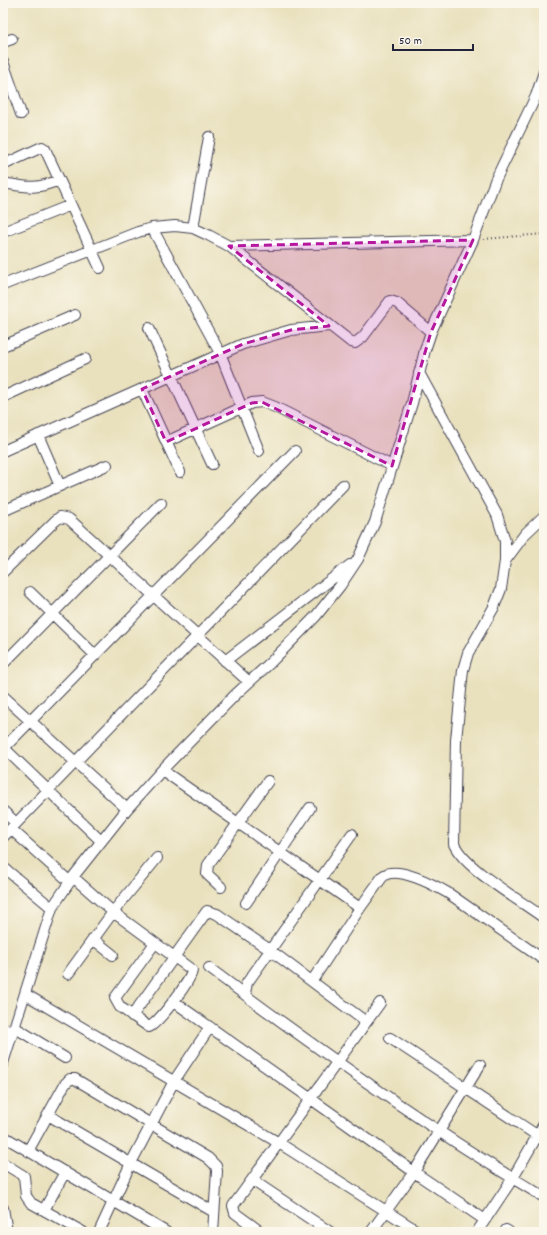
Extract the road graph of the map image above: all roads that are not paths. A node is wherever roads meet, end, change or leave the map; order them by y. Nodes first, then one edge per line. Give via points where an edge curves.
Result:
1 (3, 62) edge
2 (544, 72) edge
3 (21, 114) dead end
4 (209, 137) dead end
5 (3, 165) edge
6 (59, 180) junction
7 (3, 183) edge
8 (70, 205) junction
9 (152, 228) junction
10 (193, 228) junction
11 (3, 232) edge
12 (473, 240) junction
13 (229, 246) junction
14 (91, 250) junction
15 (100, 268) dead end
16 (3, 285) edge
17 (75, 314) dead end
18 (329, 326) junction
19 (149, 328) dead end
20 (431, 332) junction
21 (3, 346) edge
22 (220, 353) junction
23 (85, 359) dead end
24 (419, 373) junction
25 (172, 375) junction
26 (142, 389) junction
27 (3, 396) edge
28 (242, 408) junction
29 (196, 428) junction
30 (38, 435) junction
31 (166, 442) junction
32 (258, 450) dead end
33 (3, 451) edge
34 (295, 451) dead end
35 (212, 464) dead end
36 (107, 465) dead end
37 (392, 466) junction
38 (180, 472) dead end
39 (343, 485) dead end
40 (60, 486) junction
41 (161, 503) dead end
42 (3, 511) edge
43 (544, 516) edge
44 (109, 554) junction
45 (358, 559) junction
46 (505, 561) junction
47 (3, 572) edge
48 (30, 592) dead end
49 (153, 595) junction
50 (52, 613) junction
51 (197, 636) junction
52 (95, 655) junction
53 (225, 661) junction
54 (3, 664) edge
55 (249, 682) junction
56 (3, 696) edge
57 (30, 721) junction
58 (3, 748) edge
59 (74, 762) junction
60 (162, 770) junction
61 (268, 781) dead end
62 (48, 790) junction
63 (310, 808) dead end
64 (127, 809) junction
65 (3, 811) edge
66 (238, 823) junction
67 (14, 826) junction
68 (352, 834) dead end
69 (3, 837) edge
70 (101, 841) junction
71 (280, 852) junction
72 (157, 858) dead end
73 (3, 867) edge
74 (72, 880) junction
75 (320, 880) junction
76 (221, 887) dead end
77 (246, 903) dead end
78 (52, 908) junction
79 (360, 908) junction
80 (113, 912) junction
81 (544, 918) edge
82 (93, 939) junction
83 (155, 943) junction
84 (270, 950) junction
85 (113, 955) dead end
86 (175, 957) junction
87 (544, 960) edge
88 (209, 968) dead end
89 (68, 974) dead end
90 (312, 981) junction
91 (25, 994) junction
92 (249, 998) junction
93 (173, 1001) junction
94 (380, 1003) dead end
95 (132, 1016) junction
96 (366, 1022) junction
97 (3, 1027) edge
98 (210, 1027) junction
99 (13, 1031) junction
100 (390, 1038) dead end
101 (65, 1058) dead end
102 (3, 1063) edge
103 (338, 1063) junction
104 (480, 1065) dead end
105 (174, 1081) junction
106 (465, 1088) junction
107 (311, 1099) junction
108 (48, 1115) junction
109 (544, 1124) edge
110 (151, 1125) junction
111 (440, 1130) junction
112 (3, 1136) edge
113 (541, 1138) edge
114 (279, 1143) junction
115 (28, 1151) junction
116 (3, 1163) edge
117 (131, 1163) junction
118 (65, 1172) junction
119 (414, 1172) junction
120 (513, 1178) junction
121 (252, 1180) junction
122 (544, 1197) edge
123 (112, 1200) junction
124 (3, 1208) edge
125 (44, 1210) junction
126 (386, 1211) junction
127 (214, 1212) junction
128 (485, 1220) junction
129 (7, 1232) edge
130 (83, 1232) edge
131 (99, 1232) edge
132 (166, 1232) edge
133 (213, 1232) edge
134 (261, 1232) edge
135 (330, 1232) edge
136 (371, 1232) edge
137 (419, 1232) edge
138 (477, 1232) edge

1 - 3 street
2 - 12 street via 536,96 495,181
4 - 10 street
5 - 6 street via 42,147
6 - 7 street via 35,188
6 - 8 street
8 - 11 street
8 - 14 street
9 - 10 street
9 - 14 street
9 - 22 street
10 - 13 street
12 - 13 street
12 - 20 street
13 - 18 street
14 - 15 street
14 - 16 street
17 - 21 street
18 - 20 street via 355,343 363,337 390,301 397,303
18 - 22 street via 279,333
19 - 25 street
20 - 24 street
22 - 25 street
22 - 28 street
23 - 27 street
24 - 37 street
24 - 46 street via 497,515 505,541
25 - 26 street
25 - 29 street
26 - 30 street
26 - 31 street
28 - 29 street
28 - 32 street
28 - 37 street via 262,402 275,407
29 - 31 street
29 - 35 street
30 - 33 street
30 - 40 street
31 - 38 street
34 - 49 street
36 - 40 street
37 - 45 street via 375,522
39 - 51 street
40 - 42 street
41 - 44 street
43 - 46 street via 525,534
44 - 47 street via 69,519 60,517
44 - 49 street
44 - 50 street
45 - 53 street
45 - 55 street via 316,616
46 - 81 street via 501,589 494,607 468,653 463,670 456,740 454,844 458,853 469,864
48 - 50 street
49 - 51 street
49 - 52 street
50 - 52 street
50 - 54 street
51 - 53 street
51 - 59 street
52 - 57 street
53 - 55 street
55 - 60 street
56 - 57 street
57 - 58 street
57 - 59 street
58 - 62 street
59 - 62 street
59 - 64 street
60 - 64 street
60 - 66 street
61 - 66 street
62 - 67 street
62 - 70 street
63 - 71 street
64 - 70 street
65 - 67 street
66 - 71 street
66 - 76 street via 206,870
67 - 69 street
67 - 74 street
68 - 75 street
70 - 74 street
71 - 75 street
71 - 77 street
72 - 80 street
73 - 78 street
74 - 78 street
74 - 80 street
75 - 79 street
75 - 84 street
78 - 91 street
79 - 87 street via 383,876 388,872 396,872 448,893
79 - 90 street
80 - 82 street
80 - 83 street
82 - 85 street
82 - 89 street
83 - 86 street
83 - 95 street via 115,998 120,1007
84 - 86 street via 217,914 208,911
84 - 90 street
84 - 92 street via 247,983 245,993
86 - 93 street via 189,967 192,973
86 - 95 street
88 - 92 street
90 - 96 street
91 - 99 street
91 - 105 street
92 - 103 street
93 - 95 street via 149,1027
93 - 98 street
94 - 96 street
96 - 103 street
97 - 99 street
98 - 105 street
98 - 107 street
99 - 101 street
99 - 102 street
100 - 106 street
103 - 107 street
103 - 111 street
104 - 106 street
105 - 110 street
105 - 114 street
106 - 111 street
106 - 113 street
107 - 114 street
107 - 119 street
108 - 110 street via 65,1084 70,1079 75,1079
108 - 115 street
108 - 117 street
109 - 113 street
110 - 117 street
110 - 127 street via 208,1158 216,1166
111 - 119 street
111 - 120 street
112 - 115 street
113 - 120 street
114 - 121 street
114 - 126 street
115 - 118 street
116 - 125 street via 24,1176 26,1196 31,1203
117 - 123 street
117 - 127 street
118 - 123 street
118 - 125 street
119 - 126 street
119 - 128 street
120 - 122 street
120 - 128 street
121 - 134 street via 233,1209
121 - 135 street
123 - 131 street
123 - 132 street
124 - 129 street
125 - 130 street
126 - 136 street
126 - 137 street
127 - 133 street
128 - 138 street

